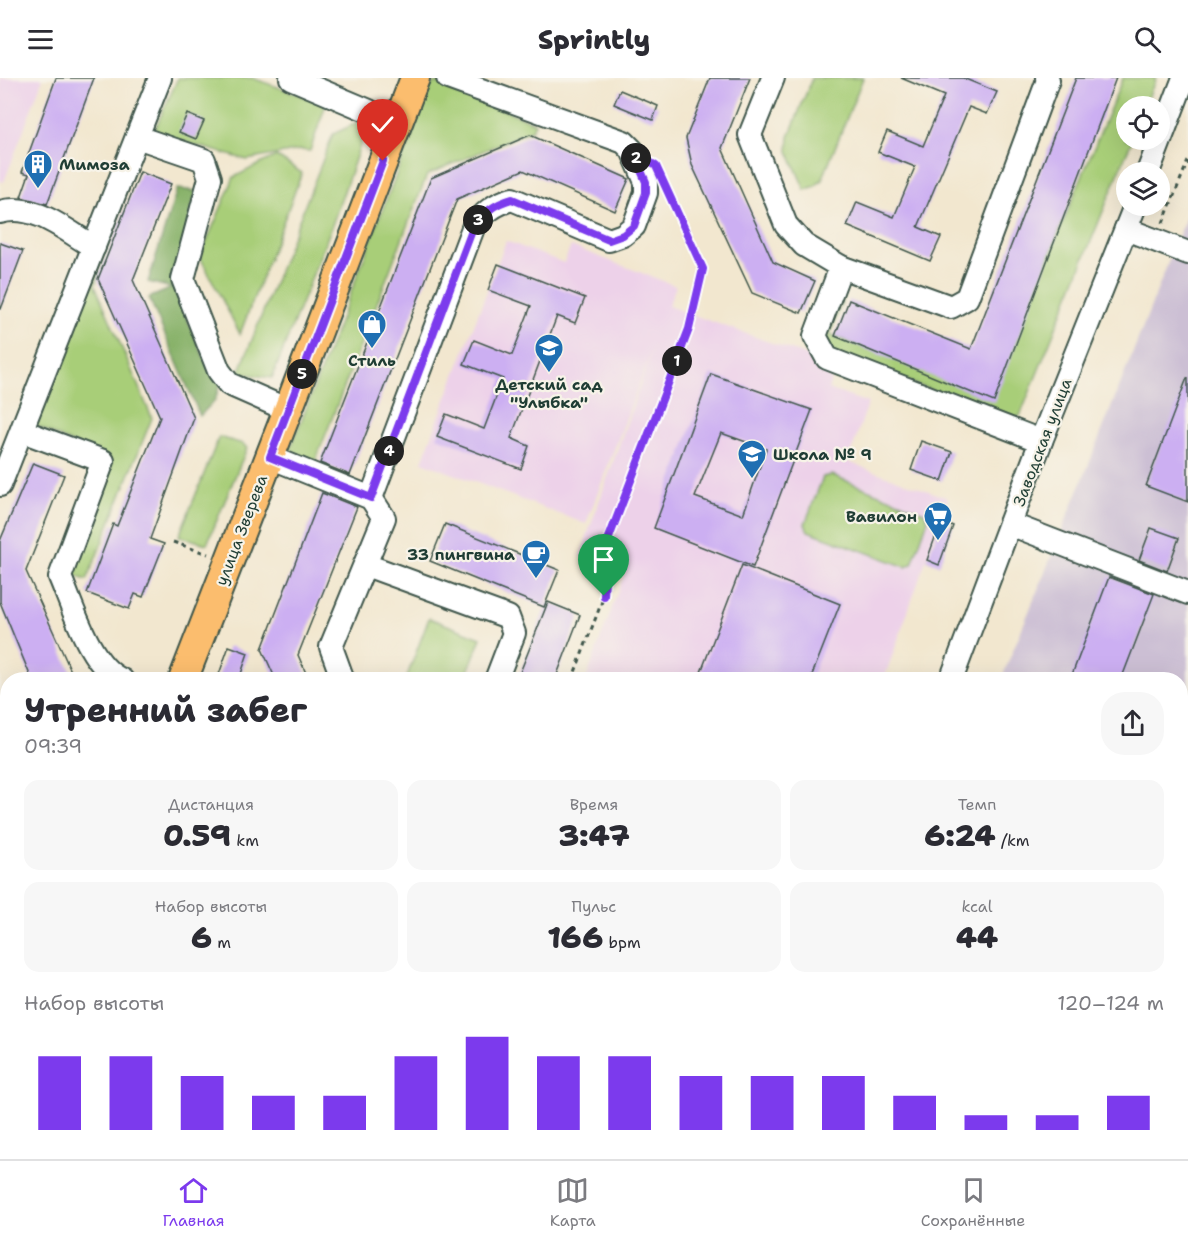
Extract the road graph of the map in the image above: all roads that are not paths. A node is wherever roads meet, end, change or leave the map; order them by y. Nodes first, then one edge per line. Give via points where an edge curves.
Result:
1 (160, 78) edge
2 (415, 78) edge
3 (448, 78) edge
4 (773, 78) edge
5 (1047, 78) edge
6 (1184, 78) edge
7 (302, 80) edge
8 (369, 111) dead end
9 (137, 137) junction
10 (1152, 162) edge
11 (0, 212) edge
12 (1131, 216) edge
13 (1126, 229) junction
14 (94, 247) junction
15 (1188, 253) edge
16 (841, 267) junction
17 (288, 410) junction
18 (22, 431) junction
19 (1041, 441) junction
20 (270, 457) junction
21 (0, 485) edge
22 (371, 498) junction
23 (1010, 524) junction
24 (366, 565) junction
25 (1188, 593) edge
26 (111, 672) edge
27 (186, 672) edge
28 (340, 672) edge
29 (499, 672) edge
30 (954, 672) edge

1 - 9 street
2 - 17 main road, улица Зверева
3 - 22 street via 624,142 632,150 646,182 646,193 634,226 609,240 512,199 498,203 480,217
4 - 16 street via 750,135 786,225 804,245
5 - 16 street via 967,298 951,308
6 - 10 street
7 - 8 street
9 - 14 street
9 - 17 street via 204,160 210,178 183,279 219,371 229,384
11 - 14 street via 10,208 36,213
12 - 13 street, Заводская улица
13 - 15 street
13 - 19 street, Заводская улица
14 - 18 street
16 - 19 street via 815,336 827,358
17 - 20 main road, улица Зверева
18 - 21 street
18 - 26 street via 103,461 60,577 94,655
19 - 23 street, Заводская улица
20 - 22 street
20 - 27 main road, улица Зверева
22 - 24 street via 384,518
23 - 25 street
23 - 30 street, Заводская улица
24 - 28 street via 331,647
24 - 29 street via 508,617 514,633

